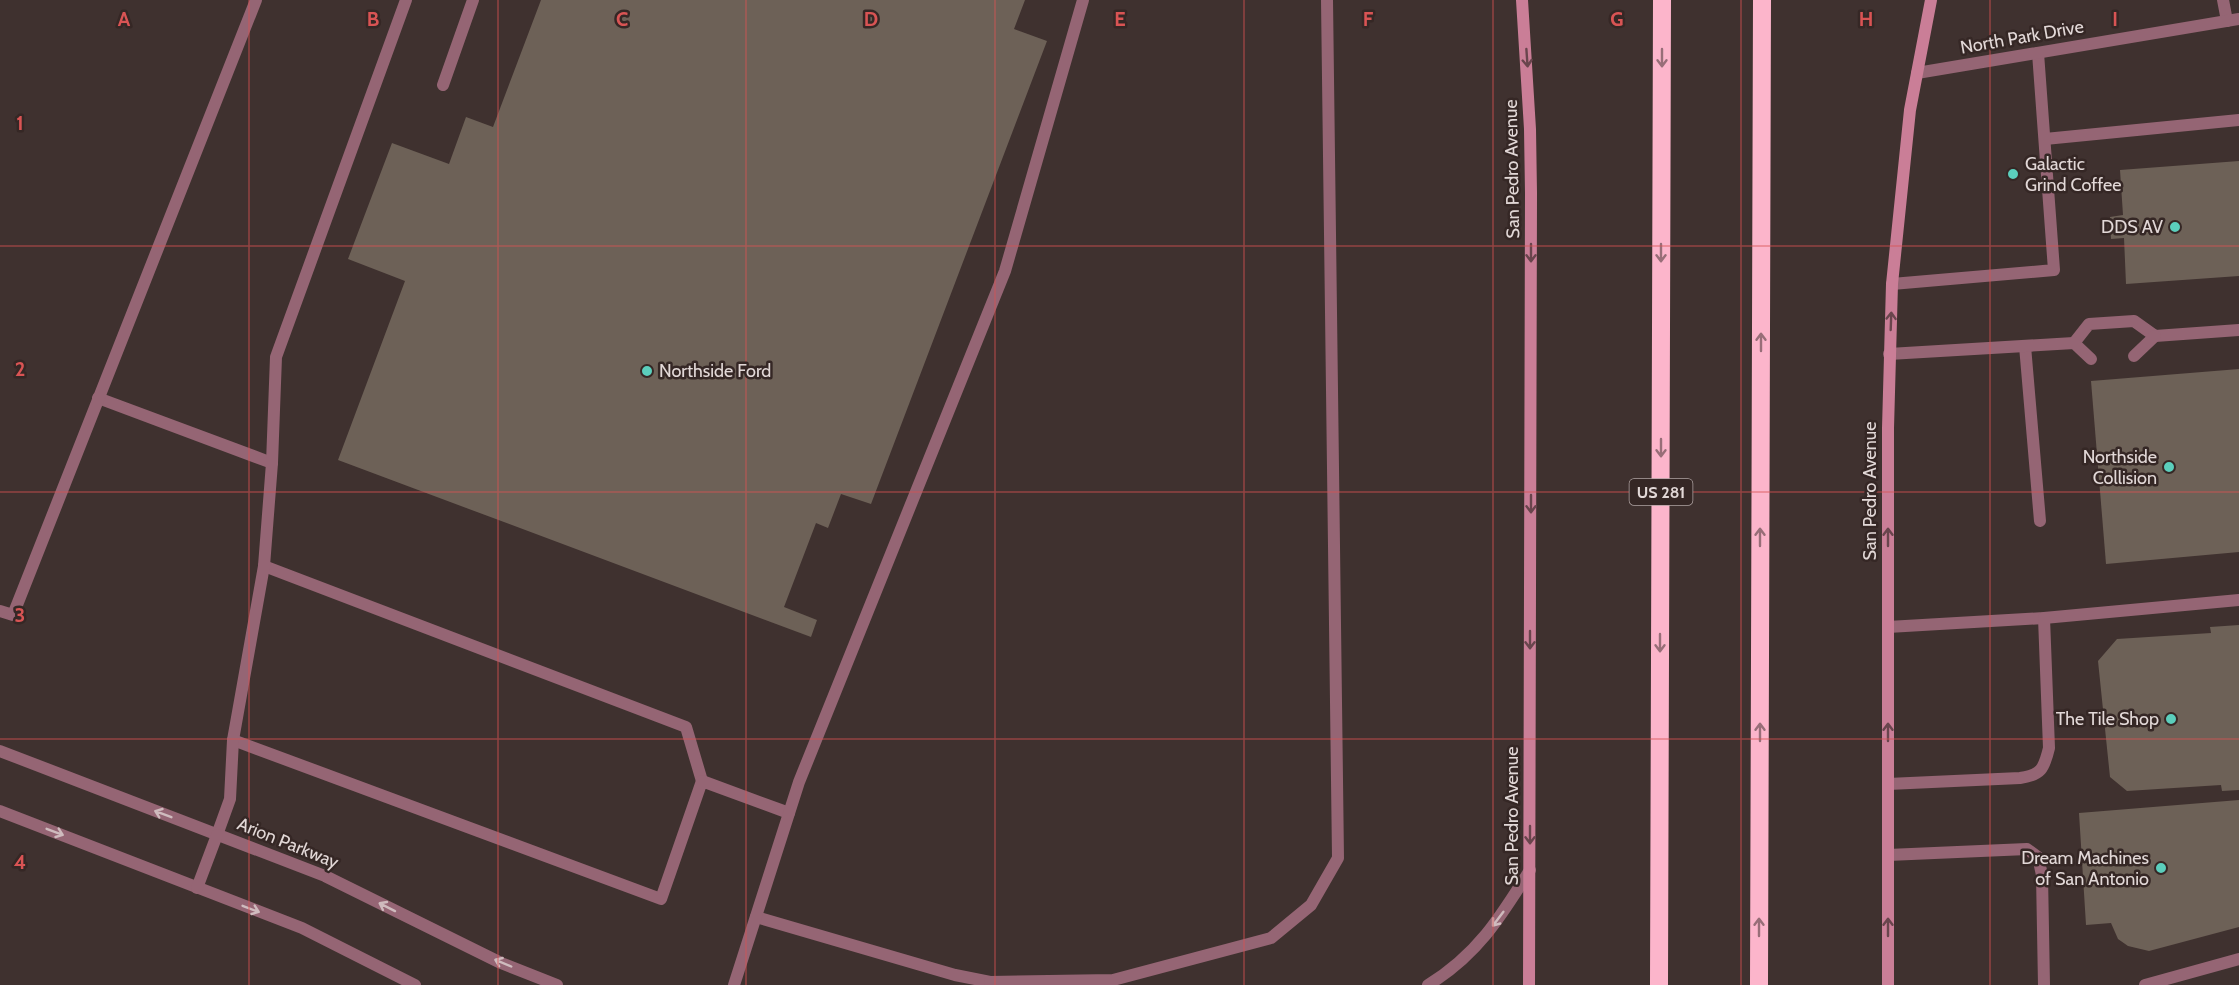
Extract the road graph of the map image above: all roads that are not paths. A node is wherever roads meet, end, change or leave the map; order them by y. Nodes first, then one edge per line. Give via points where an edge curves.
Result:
1 (256, 0) edge
2 (406, 0) edge
3 (472, 0) edge
4 (1083, 0) edge
5 (1327, 0) edge
6 (1522, 0) edge
7 (1662, 0) edge
8 (1762, 0) edge
9 (1931, 0) edge
10 (2223, 0) edge
11 (2233, 20) edge
12 (2038, 53) junction
13 (1917, 73) junction
14 (443, 85) dead end
15 (2239, 120) edge
16 (2046, 138) junction
17 (1892, 284) junction
18 (2239, 330) edge
19 (2154, 336) junction
20 (2074, 343) junction
21 (2025, 346) junction
22 (1889, 354) junction
23 (2134, 356) dead end
24 (2091, 359) dead end
25 (98, 398) junction
26 (272, 463) junction
27 (2040, 521) dead end
28 (264, 566) junction
29 (2239, 600) edge
30 (0, 611) edge
31 (2044, 618) junction
32 (1888, 627) junction
33 (233, 740) junction
34 (0, 751) edge
35 (702, 781) junction
36 (1888, 784) junction
37 (0, 811) edge
38 (789, 813) junction
39 (218, 835) junction
40 (1888, 855) junction
41 (1530, 870) junction
42 (197, 888) junction
43 (756, 917) junction
44 (2239, 959) edge
45 (990, 984) edge
46 (416, 985) edge
47 (557, 985) edge
48 (734, 985) edge
49 (1428, 985) edge
50 (1529, 985) edge
51 (1659, 985) edge
52 (1759, 985) edge
53 (1888, 985) edge
54 (2044, 985) edge
55 (2145, 985) edge

1 - 25 street
2 - 26 street via 276,357
3 - 14 street
4 - 38 street via 1005,270
5 - 45 street via 1338,858 1311,905 1271,938 1113,980
6 -> 41 main road, San Pedro Avenue via 1531,182
7 -> 51 highway, US 281
52 -> 8 highway
9 - 13 main road, San Pedro Avenue
10 - 11 street
11 - 12 street, North Park Drive
12 - 13 street, North Park Drive
12 - 16 street
13 - 17 main road, San Pedro Avenue
15 - 16 street
16 - 17 street via 2054,270
22 -> 17 main road, San Pedro Avenue
18 - 19 street
19 - 20 street via 2134,321 2089,324
19 - 23 street
20 - 21 street
20 - 24 street
21 - 22 street
21 - 27 street
32 -> 22 main road, San Pedro Avenue
25 - 26 street
25 - 30 street via 13,615
26 - 28 street
28 - 33 street
28 - 35 street via 686,727
29 - 31 street
31 - 32 street
31 - 36 street via 2049,748 2045,766 2034,776 2020,778
36 -> 32 main road, San Pedro Avenue
33 - 35 street via 662,899
33 - 39 street via 230,799
39 -> 34 street, Arion Parkway
35 - 38 street
36 - 40 main road, San Pedro Avenue
37 -> 42 street
38 - 43 street
39 - 42 street
47 -> 39 street, Arion Parkway via 470,948 325,876
53 -> 40 main road, San Pedro Avenue
40 - 54 street via 2027,849 2038,857 2042,874
41 -> 49 street via 1474,950
41 - 50 main road, San Pedro Avenue
42 -> 46 street via 302,928
43 - 45 street
43 - 48 street
44 - 55 street

